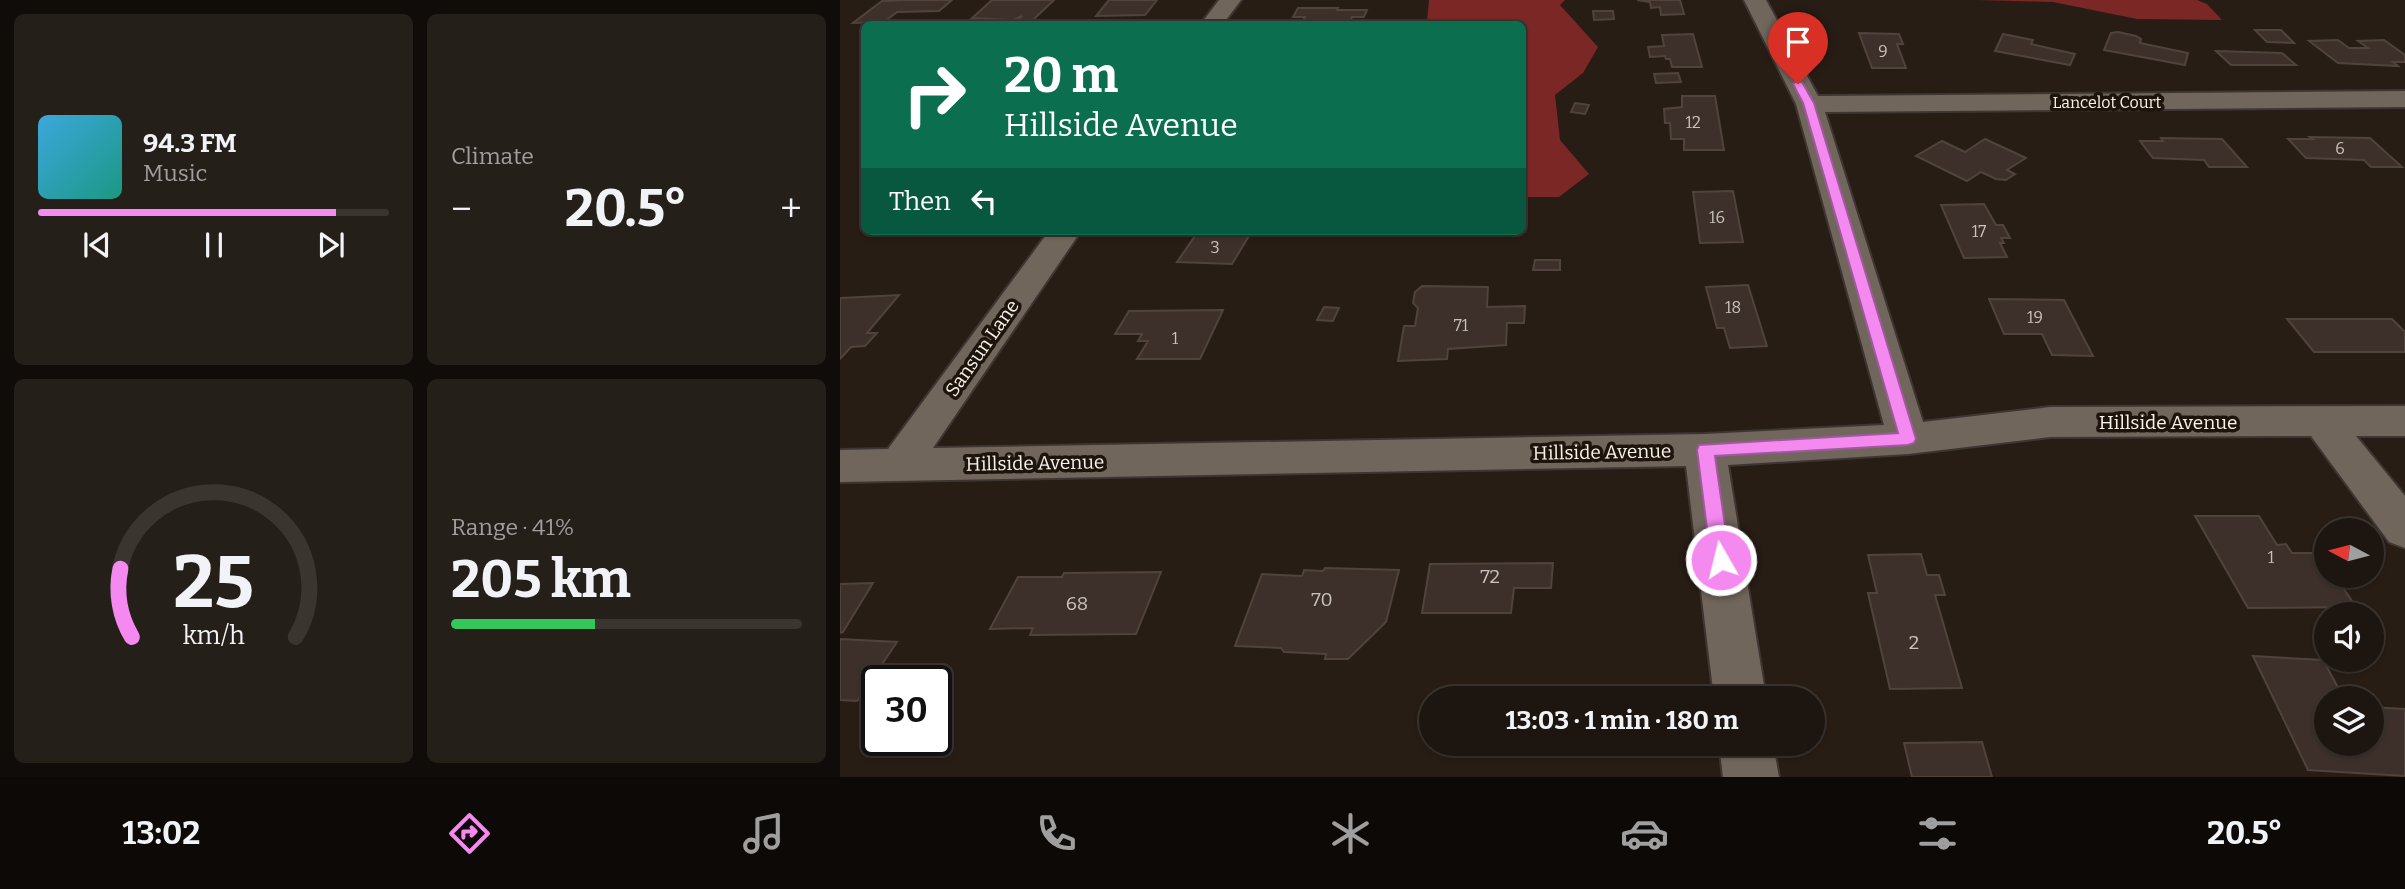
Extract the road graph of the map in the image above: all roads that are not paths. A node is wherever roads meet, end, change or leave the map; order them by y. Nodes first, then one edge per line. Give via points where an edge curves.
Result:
1 (1230, 0) edge
2 (1755, 0) edge
3 (1214, 21) edge
4 (2405, 99) edge
5 (1809, 103) junction
6 (1062, 235) edge
7 (2405, 421) edge
8 (2322, 422) junction
9 (1908, 439) junction
10 (1705, 450) junction
11 (899, 465) junction
12 (840, 466) edge
13 (2405, 529) edge
14 (1738, 686) edge
15 (1748, 756) edge
16 (1751, 777) edge

1 - 3 street
2 - 5 street
4 - 5 street, Lancelot Court
5 - 9 street
6 - 11 street, Sansun Lane
7 - 8 street, Hillside Avenue
8 - 9 street, Hillside Avenue via 2050,422
8 - 13 street
9 - 10 street, Hillside Avenue
10 - 11 street, Hillside Avenue
10 - 14 street
11 - 12 street, Hillside Avenue
15 - 16 street

